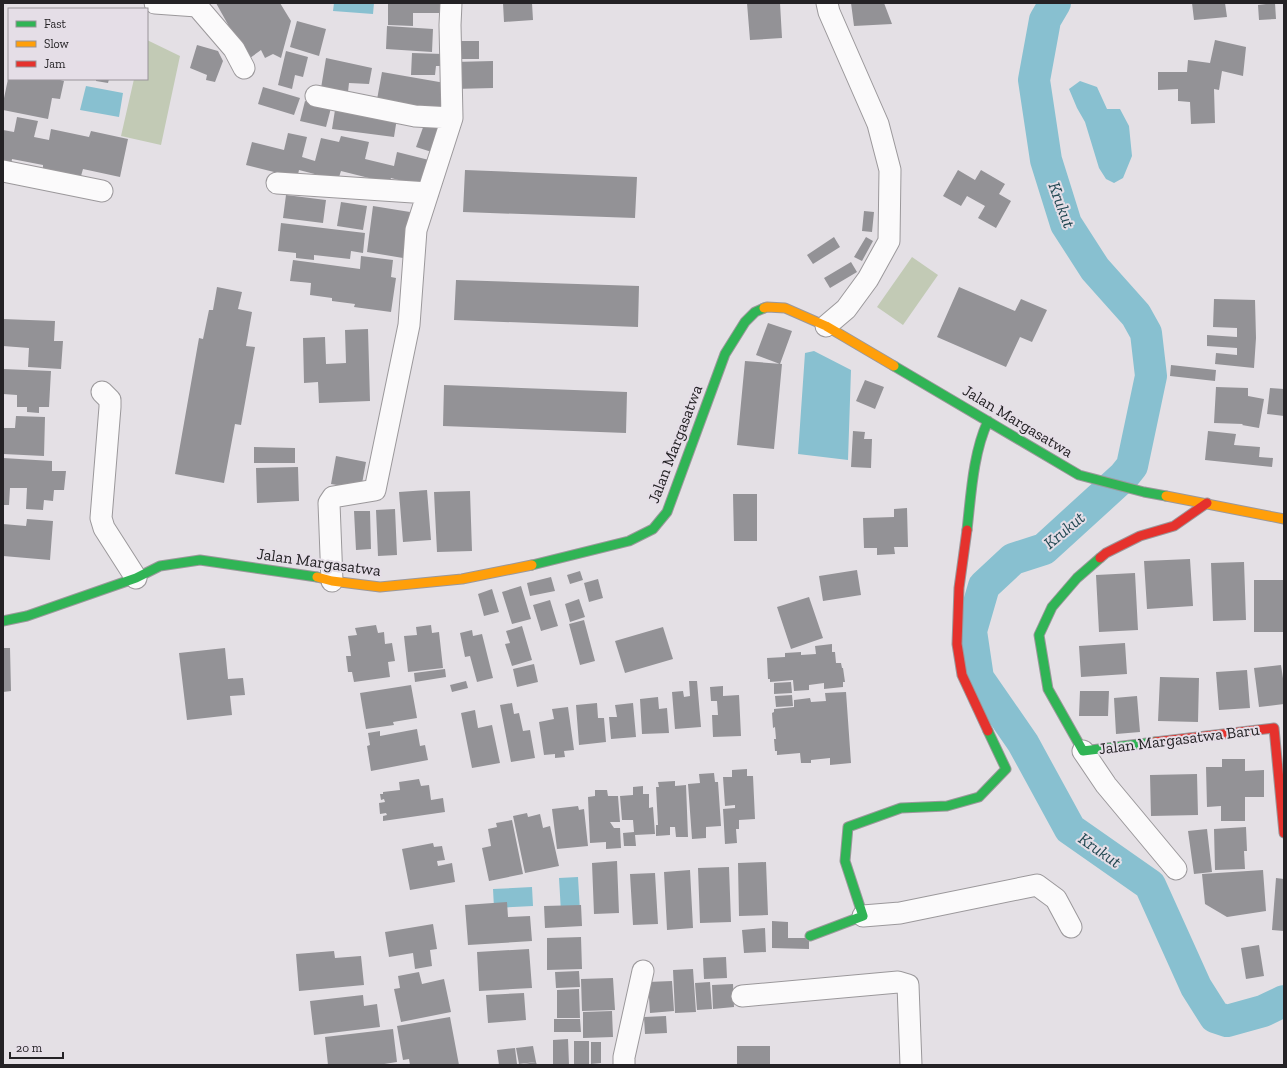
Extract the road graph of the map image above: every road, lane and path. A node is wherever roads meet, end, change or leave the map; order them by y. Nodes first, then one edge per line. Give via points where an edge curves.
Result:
1 (155, 3) edge
2 (451, 3) edge
3 (827, 3) edge
4 (197, 4) edge
5 (244, 68) dead end
6 (316, 96) dead end
7 (452, 118) junction
8 (3, 171) edge
9 (277, 182) dead end
10 (102, 191) dead end
11 (428, 193) junction
12 (826, 326) junction
13 (102, 392) dead end
14 (988, 421) junction
15 (1207, 503) junction
16 (1284, 519) edge
17 (136, 578) junction
18 (332, 581) junction
19 (3, 621) edge
20 (1279, 727) edge
21 (1084, 751) junction
22 (1284, 833) edge
23 (1176, 869) dead end
24 (863, 916) junction
25 (1071, 927) dead end
26 (810, 936) dead end
27 (643, 971) dead end
28 (742, 996) dead end
29 (624, 1065) edge
30 (911, 1065) edge

1 - 4 street
2 - 7 street
3 - 12 street via 878,124 890,170 889,241 864,285 846,309
4 - 5 street via 234,48
6 - 7 street via 415,116
7 - 11 street
8 - 10 street
9 - 11 street
11 - 18 street via 416,230 409,326 375,490 333,497 329,503
12 - 14 street, Jalan Margasatwa
12 - 18 street, Jalan Margasatwa via 785,308 767,307 755,312 745,322 725,354 667,512 653,529 629,541 534,565 462,579 380,587
13 - 17 street via 110,400 101,518 104,528
14 - 15 street, Jalan Margasatwa via 1079,474 1144,492
14 - 24 street via 983,432 974,474 959,588 957,644 962,675 1006,769 979,797 947,806 901,808 848,827 846,861
15 - 16 street, Jalan Margasatwa
15 - 21 street, Jalan Margasatwa Baru via 1174,526 1140,536 1106,553 1076,578 1052,608 1039,635 1048,689
17 - 18 street, Jalan Margasatwa via 160,566 200,560
17 - 19 street, Jalan Margasatwa via 28,616
20 - 21 street, Jalan Margasatwa Baru
20 - 22 street, Jalan Margasatwa Baru
21 - 23 street, Jalan Margasatwa Baru via 1106,784
24 - 25 street via 900,913 1037,885 1056,900
24 - 26 street
27 - 29 street
28 - 30 street via 898,982 908,985

